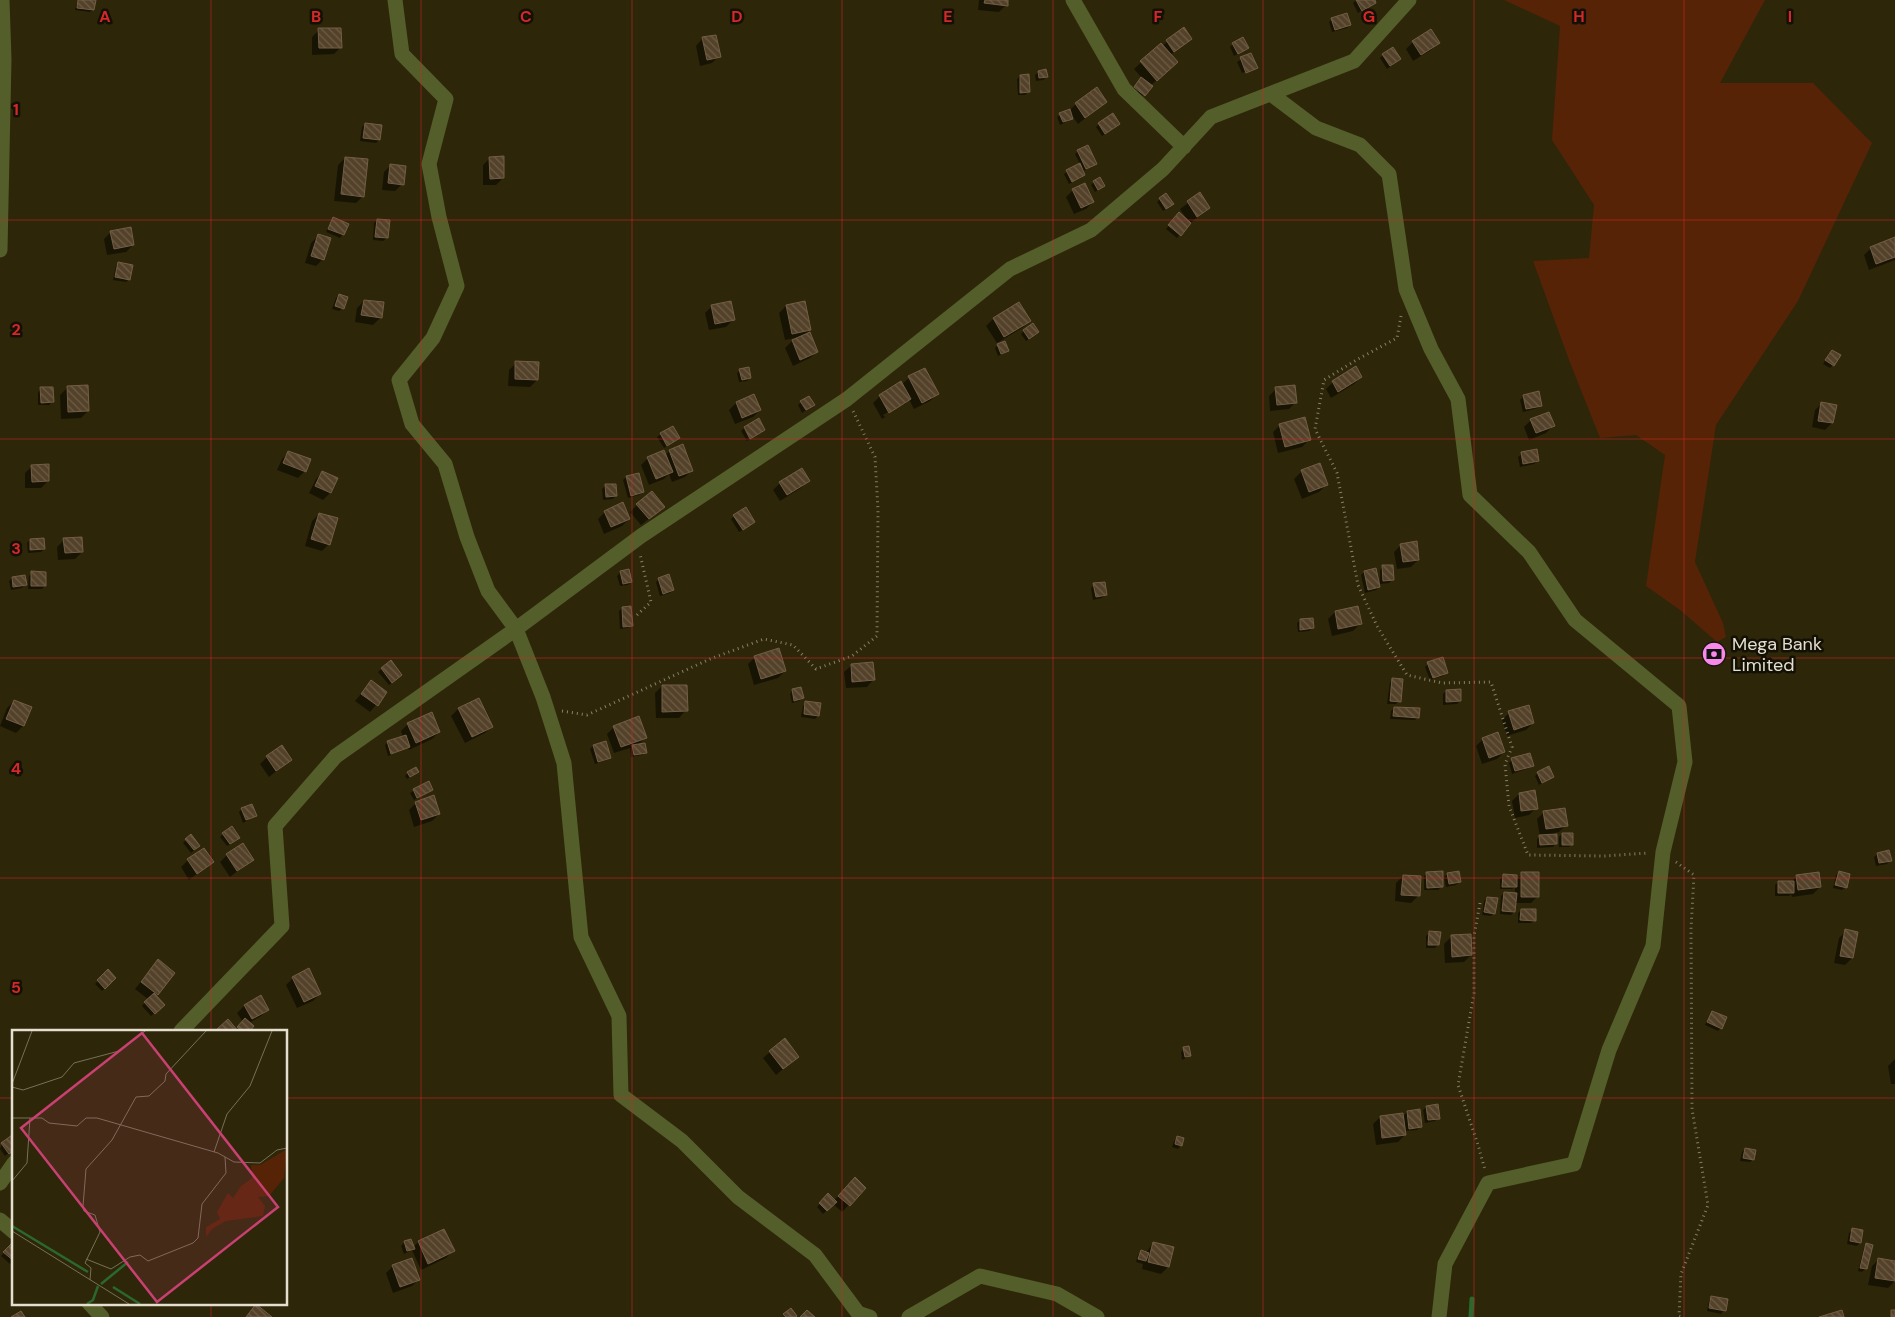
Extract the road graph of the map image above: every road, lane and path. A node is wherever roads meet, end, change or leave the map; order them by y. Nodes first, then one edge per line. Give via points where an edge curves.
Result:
1 (2, 0) edge
2 (395, 0) edge
3 (1073, 0) edge
4 (1409, 0) edge
5 (1271, 94) junction
6 (1184, 147) junction
7 (0, 250) edge
8 (1402, 314) dead end
9 (847, 399) junction
10 (641, 536) junction
11 (637, 615) dead end
12 (516, 629) junction
13 (546, 709) junction
14 (1663, 852) junction
15 (1480, 903) dead end
16 (182, 1030) edge
17 (12, 1166) edge
18 (0, 1183) edge
19 (1488, 1183) junction
20 (0, 1220) edge
21 (12, 1230) edge
22 (90, 1304) edge
23 (102, 1317) edge
24 (870, 1317) edge
25 (909, 1317) edge
26 (1097, 1317) edge
27 (1439, 1317) edge
28 (1682, 1317) edge

1 - 7 street
2 - 12 street via 402,54 446,99 429,164 438,217 457,286 434,338 399,380 412,424 445,464 466,537 488,591
3 - 6 street via 1124,89
4 - 5 street via 1354,61
5 - 6 street via 1211,117
5 - 14 street via 1316,128 1360,144 1389,174 1406,289 1431,349 1458,399 1470,495 1529,552 1575,620 1679,706 1685,762
6 - 9 street via 1091,230 1010,269
8 - 14 path via 1397,338 1324,380 1315,429 1337,474 1358,585 1373,618 1408,675 1442,683 1492,682 1512,747 1505,764 1509,806 1528,855 1604,856
9 - 10 street
9 - 13 path via 875,457 878,636 852,656 816,668 793,645 764,639 710,659 587,715
10 - 11 path via 640,557 651,602
10 - 12 street
12 - 13 street
12 - 16 street via 336,756 275,826 282,926
13 - 24 street via 564,763 581,937 619,1016 621,1096 682,1141 738,1197 815,1255 858,1313
14 - 19 street via 1654,946 1609,1050 1574,1164
14 - 28 path via 1694,875 1691,929 1692,1109 1708,1205 1681,1274 1679,1316
15 - 19 path via 1474,936 1474,993 1458,1085
17 - 18 street
19 - 27 street via 1445,1264
20 - 21 street
22 - 23 street
25 - 26 street via 980,1276 1057,1294

